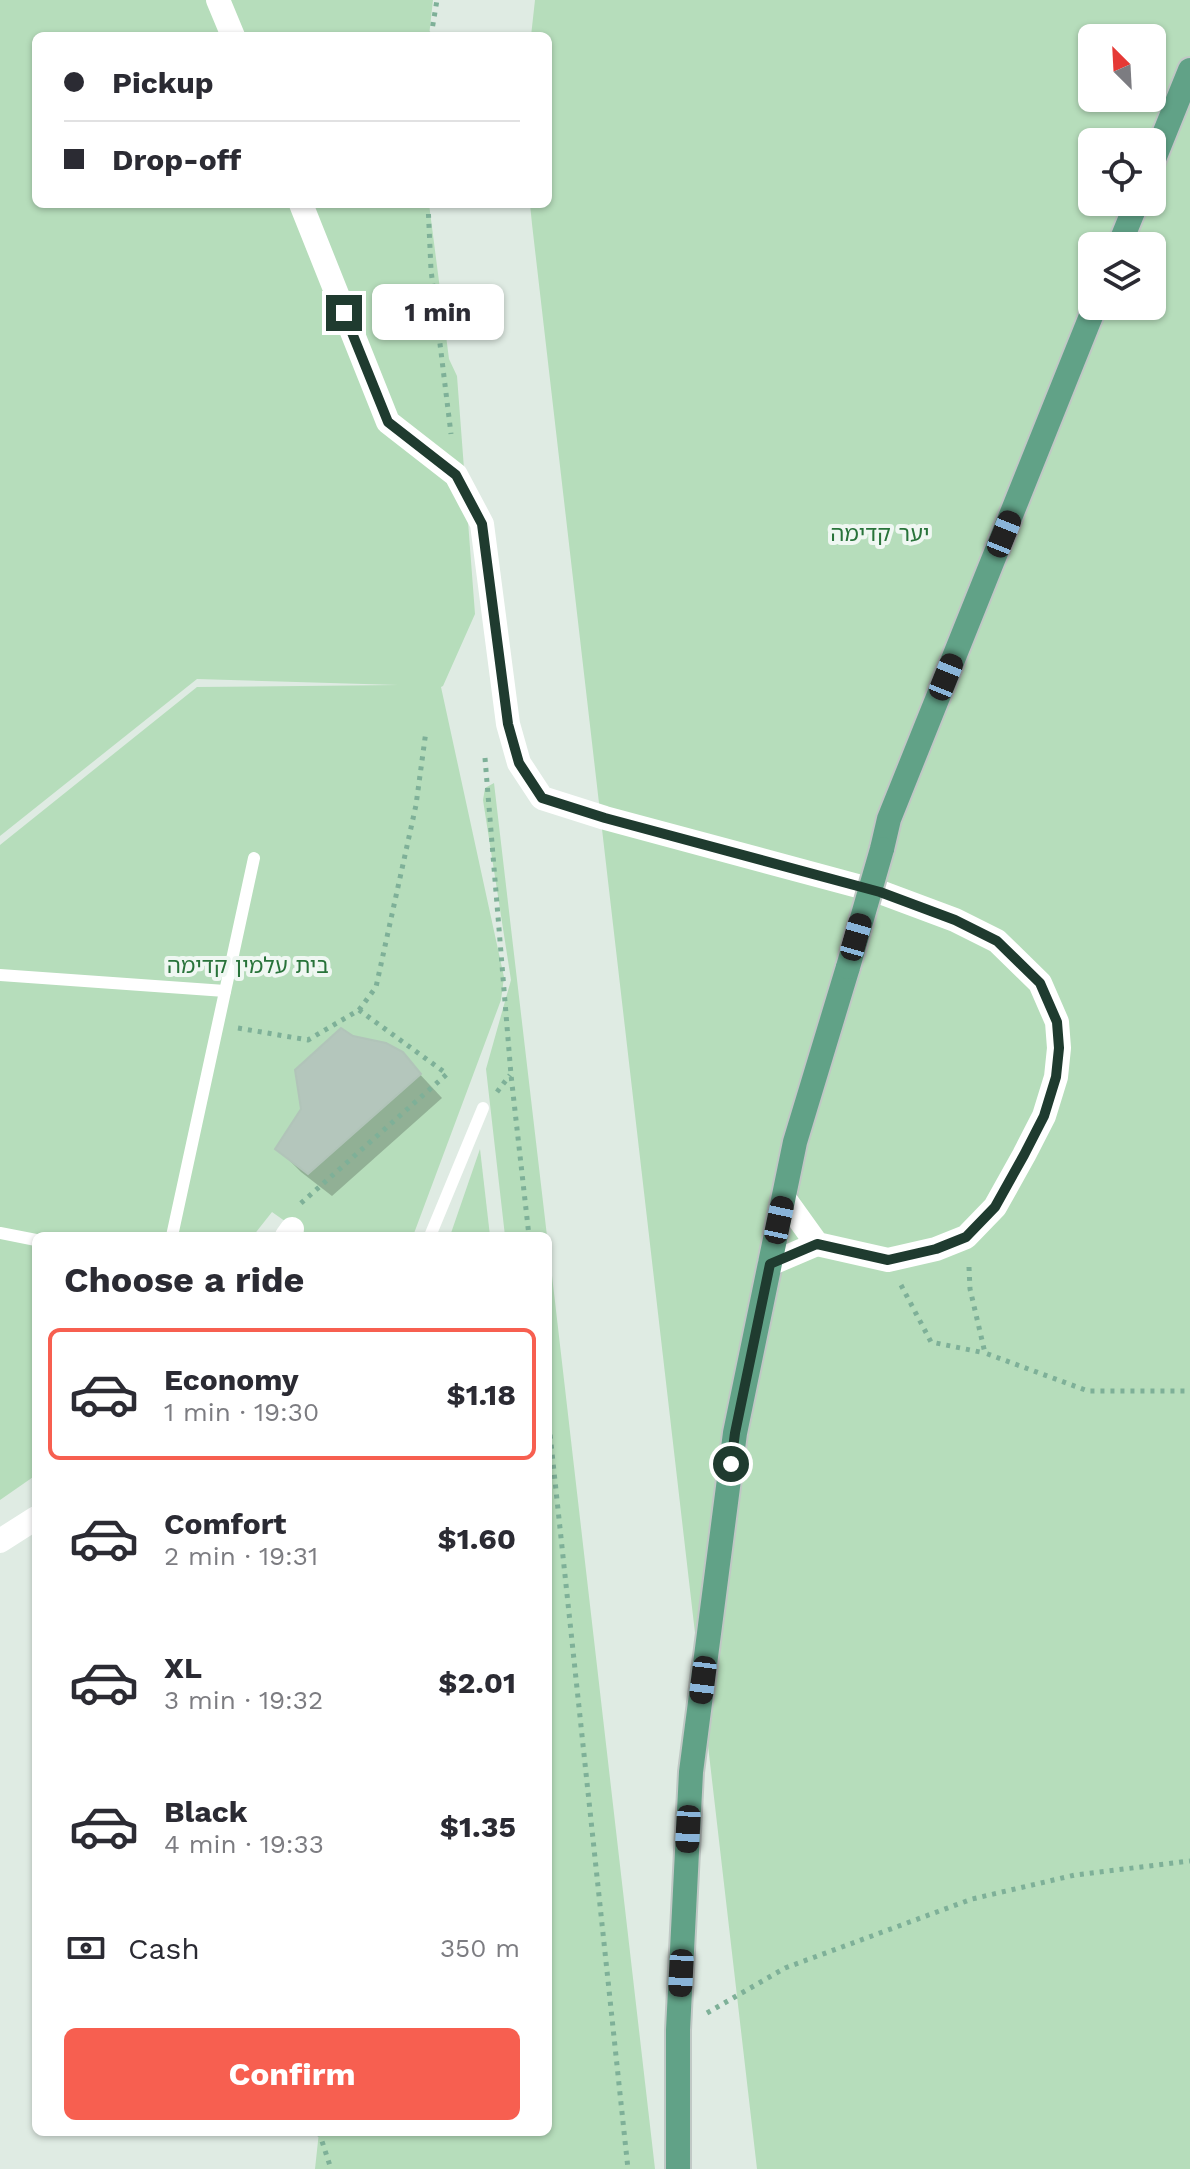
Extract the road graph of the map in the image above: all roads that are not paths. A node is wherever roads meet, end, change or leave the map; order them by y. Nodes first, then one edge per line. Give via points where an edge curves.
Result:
1 (218, 0) edge
2 (231, 32) edge
3 (1190, 70) edge
4 (1166, 129) edge
5 (303, 208) edge
6 (1089, 320) edge
7 (254, 858) dead end
8 (0, 975) edge
9 (225, 991) junction
10 (483, 1108) dead end
11 (784, 1198) junction
12 (173, 1232) edge
13 (432, 1232) edge
14 (0, 1233) edge
15 (32, 1239) edge
16 (817, 1244) junction
17 (770, 1264) junction
18 (32, 1521) edge
19 (0, 1541) edge
20 (678, 2169) edge

1 - 2 street
3 - 4 main road
5 - 16 street via 388,422 456,475 482,524 508,724 519,763 542,798 880,892 997,941 1040,983 1057,1022 1056,1077 1044,1116 995,1207 966,1237 888,1260
6 - 11 main road, bridge via 889,819 795,1142
7 - 9 lane
8 - 9 lane
9 - 12 lane
10 - 13 lane
11 - 16 street
11 - 17 main road
14 - 15 lane
16 - 17 street
17 - 20 main road via 735,1433 691,1772 678,2030
18 - 19 street

